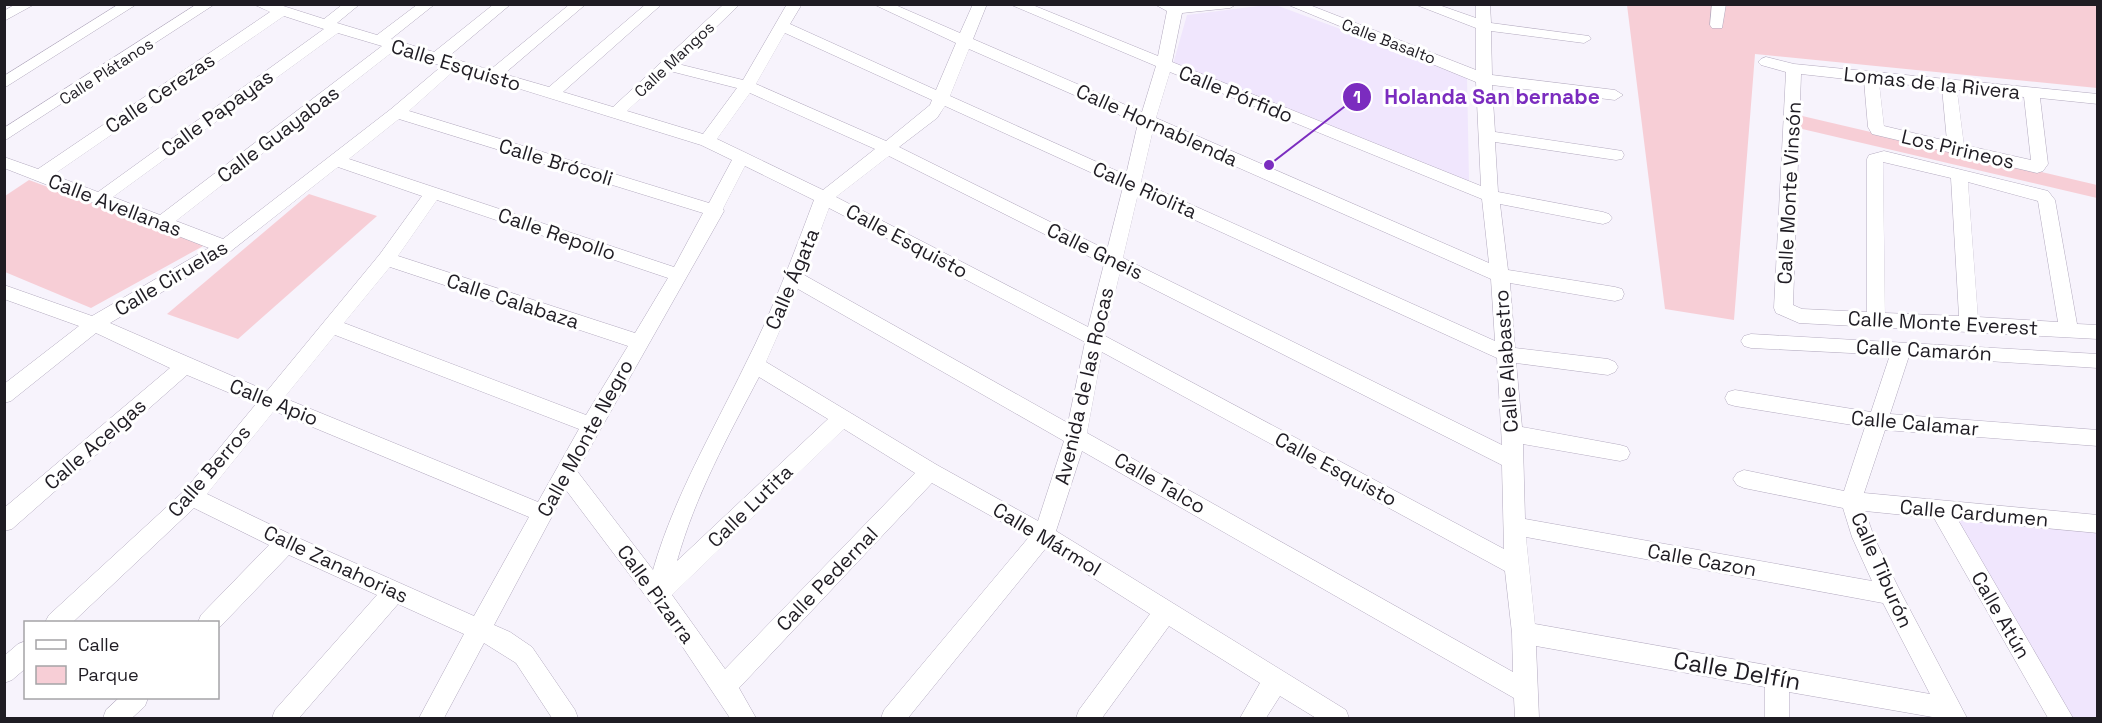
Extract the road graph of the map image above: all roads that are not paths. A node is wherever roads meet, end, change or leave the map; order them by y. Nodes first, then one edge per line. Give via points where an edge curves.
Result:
1 (28, 4) edge
2 (130, 4) edge
3 (208, 4) edge
4 (353, 4) edge
5 (428, 4) edge
6 (504, 4) edge
7 (579, 4) edge
8 (655, 4) edge
9 (733, 4) edge
10 (795, 4) edge
11 (880, 4) edge
12 (980, 4) edge
13 (1016, 4) edge
14 (1230, 4) edge
15 (1293, 4) edge
16 (1421, 4) edge
17 (1483, 4) edge
18 (1719, 4) edge
19 (1170, 6) edge
20 (273, 7) edge
21 (4, 17) edge
22 (1717, 25) dead end
23 (330, 26) junction
24 (1483, 26) junction
25 (784, 27) junction
26 (1584, 39) dead end
27 (963, 41) junction
28 (386, 43) junction
29 (434, 60) junction
30 (1766, 62) dead end
31 (452, 65) junction
32 (1164, 65) junction
33 (667, 66) junction
34 (1794, 69) junction
35 (492, 76) junction
36 (1871, 76) junction
37 (1484, 79) junction
38 (4, 83) edge
39 (1949, 84) junction
40 (747, 86) junction
41 (2031, 93) junction
42 (552, 94) junction
43 (1615, 95) dead end
44 (941, 98) junction
45 (2097, 99) edge
46 (397, 112) junction
47 (615, 114) junction
48 (1147, 121) junction
49 (4, 136) edge
50 (1488, 136) junction
51 (706, 141) junction
52 (887, 148) junction
53 (1956, 149) junction
54 (1616, 155) dead end
55 (741, 158) junction
56 (337, 161) junction
57 (4, 162) edge
58 (1959, 175) junction
59 (39, 176) junction
60 (1133, 185) junction
61 (434, 192) junction
62 (1490, 196) junction
63 (825, 198) junction
64 (99, 199) junction
65 (715, 211) junction
66 (1603, 218) dead end
67 (162, 223) junction
68 (225, 247) junction
69 (386, 259) junction
70 (1114, 260) junction
71 (679, 275) junction
72 (1500, 275) junction
73 (794, 278) junction
74 (4, 292) edge
75 (1615, 294) dead end
76 (1790, 313) joint
77 (1876, 320) junction
78 (94, 324) junction
79 (1969, 324) junction
80 (332, 326) junction
81 (2069, 330) junction
82 (2097, 332) edge
83 (1095, 339) junction
84 (1751, 341) dead end
85 (639, 342) junction
86 (1902, 348) junction
87 (1506, 354) junction
88 (2097, 361) edge
89 (755, 365) junction
90 (185, 366) junction
91 (1608, 367) dead end
92 (4, 395) edge
93 (1735, 398) dead end
94 (270, 399) junction
95 (843, 418) junction
96 (1877, 422) junction
97 (591, 425) junction
98 (1512, 434) junction
99 (1076, 435) junction
100 (2097, 438) edge
101 (1620, 453) dead end
102 (1512, 460) junction
103 (930, 471) junction
104 (565, 472) junction
105 (1744, 480) dead end
106 (192, 496) junction
107 (1851, 501) junction
108 (1941, 511) junction
109 (542, 513) junction
110 (4, 522) edge
111 (2097, 524) edge
112 (1515, 526) junction
113 (1044, 535) junction
114 (286, 543) junction
115 (1516, 567) junction
116 (394, 592) junction
117 (657, 594) junction
118 (1890, 594) junction
119 (1166, 611) junction
120 (58, 621) edge
121 (210, 621) edge
122 (481, 630) junction
123 (1524, 633) junction
124 (24, 654) edge
125 (4, 672) edge
126 (1777, 678) junction
127 (1276, 680) junction
128 (724, 687) junction
129 (1525, 691) junction
130 (135, 699) edge
131 (1941, 713) edge
132 (115, 718) edge
133 (284, 718) edge
134 (431, 718) edge
135 (566, 718) edge
136 (744, 718) edge
137 (893, 718) edge
138 (1088, 718) edge
139 (1252, 718) edge
140 (1337, 718) edge
141 (1527, 718) edge
142 (1777, 718) edge
143 (2061, 718) edge

1 - 21 street
2 - 38 street
3 - 49 street, Calle Plátanos
4 - 23 street, Calle Papayas
5 - 28 street, Calle Guayabas
6 - 29 street
7 - 35 street
8 - 42 street
9 - 33 street, Calle Mangos
10 - 25 street
11 - 27 street, Calle Hornablenda
12 - 27 street, Calle Ágata
13 - 32 street, Calle Pórfido
14 - 19 street
15 - 37 street, Calle Basalto
16 - 24 street
17 - 24 street, Calle Alabastro
18 - 22 street
19 - 32 street, Avenida de las Rocas
20 - 23 street, Calle Esquisto
20 - 59 street, Calle Cerezas
23 - 28 street, Calle Esquisto
23 - 64 street, Calle Papayas
24 - 26 street
24 - 37 street, Calle Alabastro
25 - 40 street
25 - 44 street, Calle Riolita
27 - 44 street, Calle Ágata
27 - 48 street, Calle Hornablenda
28 - 29 street, Calle Esquisto
28 - 67 street, Calle Guayabas
29 - 31 street, Calle Esquisto
30 - 34 street, Lomas de la Rivera
31 - 35 street, Calle Esquisto
31 - 46 street, Calle Ciruelas
32 - 48 street, Avenida de las Rocas
32 - 62 street, Calle Pórfido
33 - 40 street, Calle Gneis
33 - 47 street, Calle Mangos
34 - 36 street, Lomas de la Rivera
34 - 76 street, Calle Monte Vinsón via 1783,308
35 - 42 street, Calle Esquisto
36 - 39 street, Lomas de la Rivera
36 - 53 street, Los Pirineos via 1878,130
37 - 43 street, Calle Basalto
37 - 50 street, Calle Alabastro
39 - 41 street, Lomas de la Rivera
39 - 53 street
40 - 51 street
40 - 52 street, Calle Gneis
41 - 45 street, Lomas de la Rivera
41 - 53 street, Los Pirineos via 2040,164 2037,167
42 - 47 street, Calle Esquisto
44 - 52 street, Calle Ágata via 932,114
44 - 60 street, Calle Riolita
46 - 56 street, Calle Ciruelas
46 - 65 street, Calle Brócoli
47 - 51 street, Calle Esquisto
48 - 60 street, Avenida de las Rocas
48 - 72 street, Calle Hornablenda
50 - 54 street
50 - 62 street, Calle Alabastro
51 - 55 street, Calle Esquisto
52 - 63 street, Calle Ágata
52 - 70 street, Calle Gneis
55 - 63 street, Calle Esquisto
55 - 65 street, Calle Monte Negro
56 - 61 street
56 - 68 street, Calle Ciruelas
57 - 59 street, Calle Avellanas
58 - 77 street via 1879,156 1875,159
58 - 79 street
58 - 81 street via 2042,195 2046,200
59 - 64 street, Calle Avellanas
60 - 70 street, Avenida de las Rocas
60 - 87 street, Calle Riolita
61 - 69 street, Calle Berros
61 - 71 street, Calle Repollo
62 - 66 street, Calle Pórfido
62 - 72 street, Calle Alabastro
63 - 73 street, Calle Ágata
63 - 83 street, Calle Esquisto
64 - 67 street, Calle Avellanas
65 - 71 street, Calle Monte Negro
67 - 68 street, Calle Avellanas
68 - 78 street, Calle Ciruelas
69 - 80 street, Calle Berros
69 - 85 street, Calle Calabaza
70 - 83 street, Avenida de las Rocas
70 - 102 street, Calle Gneis
71 - 85 street, Calle Monte Negro
72 - 75 street, Calle Hornablenda
72 - 87 street, Calle Alabastro
73 - 89 street, Calle Ágata
73 - 99 street, Calle Talco
74 - 78 street, Calle Apio
76 - 77 street, Calle Monte Everest
77 - 79 street, Calle Monte Everest
78 - 90 street, Calle Apio
78 - 92 street, Calle Ciruelas
79 - 81 street, Calle Monte Everest
80 - 94 street, Calle Berros
80 - 97 street
81 - 82 street, Calle Monte Everest
83 - 99 street, Avenida de las Rocas
83 - 115 street, Calle Esquisto
84 - 86 street, Calle Camarón
85 - 97 street, Calle Monte Negro
86 - 88 street, Calle Camarón
86 - 96 street, Calle Tiburón
87 - 91 street, Calle Riolita
87 - 98 street, Calle Alabastro
89 - 95 street, Calle Mármol
89 - 117 street, Calle Ágata via 703,468 672,541
90 - 94 street, Calle Apio
90 - 110 street, Calle Acelgas
93 - 96 street, Calle Calamar
94 - 106 street, Calle Berros
94 - 109 street, Calle Apio
95 - 103 street, Calle Mármol
95 - 117 street, Calle Lutita
96 - 100 street, Calle Calamar
96 - 107 street, Calle Tiburón
97 - 104 street, Calle Monte Negro
98 - 101 street
98 - 102 street, Calle Alabastro
99 - 113 street, Avenida de las Rocas
99 - 129 street, Calle Talco
102 - 112 street, Calle Alabastro
103 - 113 street, Calle Mármol
103 - 128 street, Calle Pedernal
104 - 109 street, Calle Monte Negro
104 - 117 street, Calle Pizarra
105 - 107 street, Calle Cardumen
106 - 114 street, Calle Zanahorias
106 - 120 street, Calle Berros
107 - 108 street, Calle Cardumen
107 - 118 street, Calle Tiburón
108 - 111 street, Calle Cardumen
108 - 143 street, Calle Atún
109 - 122 street, Calle Monte Negro
112 - 115 street, Calle Alabastro
112 - 118 street, Calle Cazon
113 - 119 street, Calle Mármol
113 - 137 street, Avenida de las Rocas
114 - 116 street, Calle Zanahorias
114 - 121 street
115 - 123 street, Calle Alabastro
116 - 122 street, Calle Zanahorias
116 - 133 street
117 - 128 street, Calle Pizarra
118 - 131 street, Calle Tiburón
119 - 127 street, Calle Mármol
119 - 138 street
122 - 134 street, Calle Monte Negro
122 - 135 street, Calle Zanahorias via 524,655
123 - 126 street, Calle Delfín
123 - 129 street, Calle Alabastro
124 - 125 street
126 - 131 street, Calle Delfín
126 - 142 street
127 - 139 street
127 - 140 street, Calle Mármol
128 - 136 street, Calle Pizarra
129 - 141 street, Calle Alabastro
130 - 132 street

